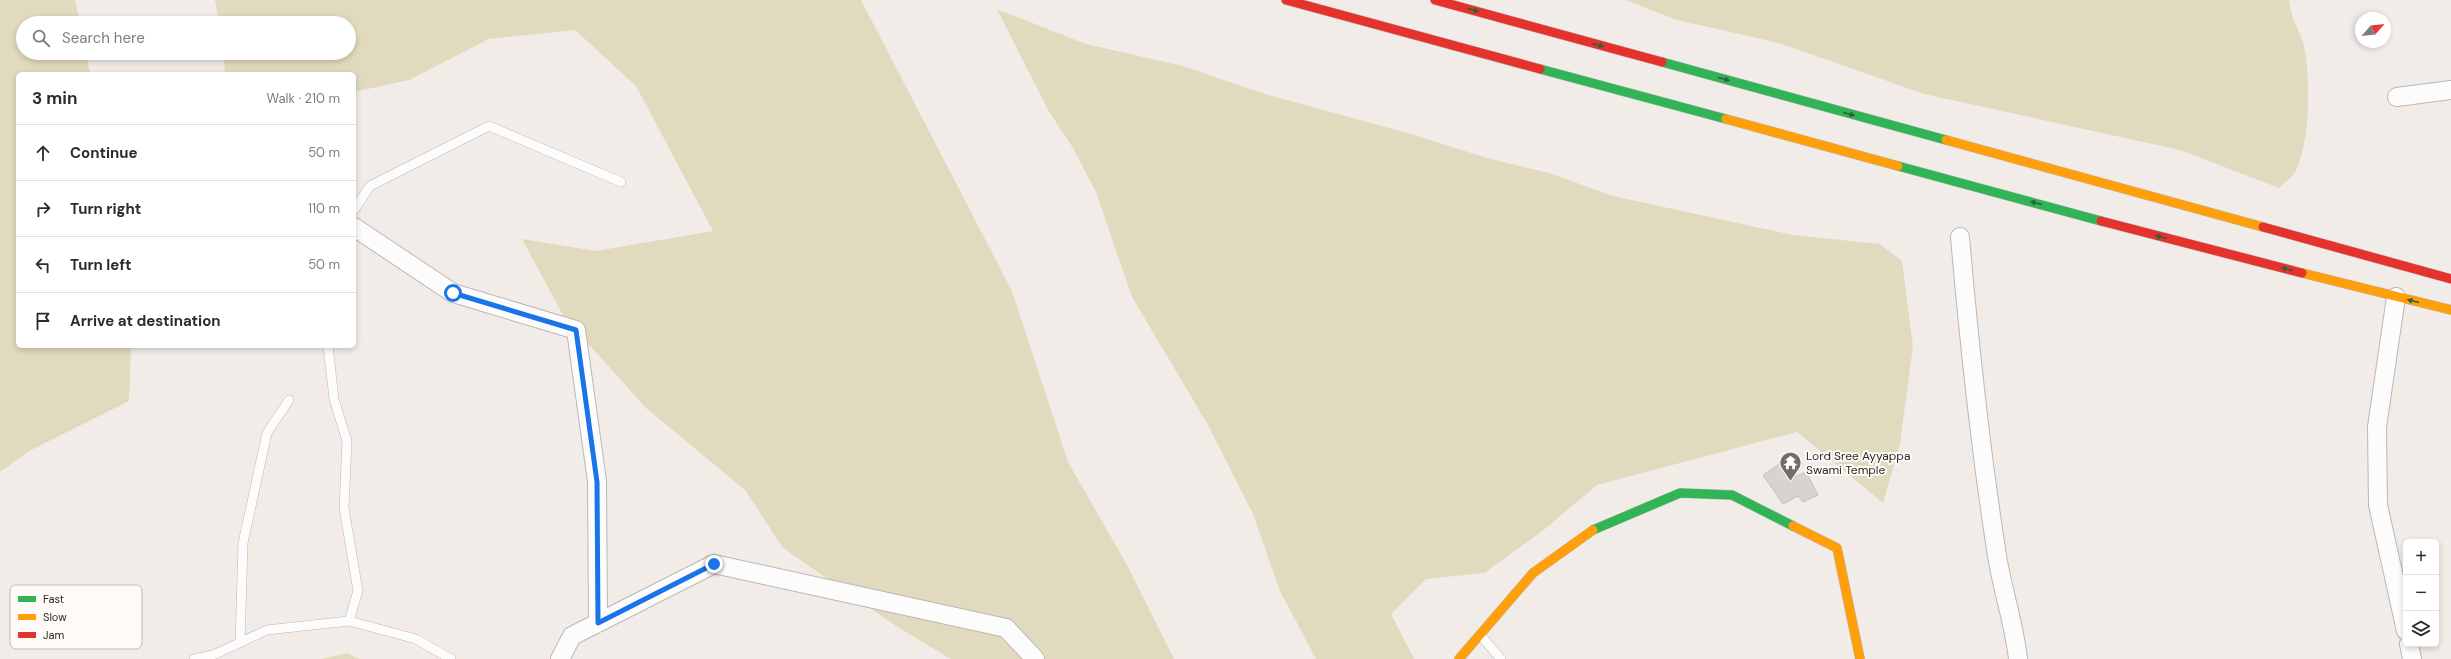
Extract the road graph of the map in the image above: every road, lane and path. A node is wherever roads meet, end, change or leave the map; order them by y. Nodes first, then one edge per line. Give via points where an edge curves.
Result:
1 (1286, 0) edge
2 (1436, 0) edge
3 (2451, 90) edge
4 (2397, 97) dead end
5 (622, 182) dead end
6 (356, 207) edge
7 (356, 228) edge
8 (1960, 237) dead end
9 (2451, 279) edge
10 (2396, 296) junction
11 (2451, 310) edge
12 (328, 348) edge
13 (289, 400) dead end
14 (2403, 618) edge
15 (350, 622) junction
16 (598, 623) junction
17 (1481, 636) junction
18 (240, 643) junction
19 (2410, 647) edge
20 (194, 659) edge
21 (451, 659) edge
22 (560, 659) edge
23 (1035, 659) edge
24 (1460, 659) edge
25 (1501, 659) edge
26 (1860, 659) edge
27 (2018, 659) edge
28 (2412, 659) edge

10 -> 1 main road via 2208,250
2 -> 9 main road
3 - 4 street
5 - 6 lane via 489,126 370,186
7 - 16 street via 453,293 576,330 597,482
8 - 27 street via 1976,407 1996,551 2016,639
11 -> 10 main road
10 - 14 street via 2377,427 2378,505
12 - 15 lane via 334,399 347,441 344,508 358,591
13 - 18 lane via 267,433 243,543
15 - 18 lane via 267,630
15 - 21 lane via 416,639
16 - 22 street via 572,636
16 - 23 street via 714,564 1006,628
17 - 24 main road
17 - 25 lane
17 - 26 main road via 1532,573 1590,531 1680,493 1732,495 1837,548
18 - 20 lane via 213,655
19 - 28 street

